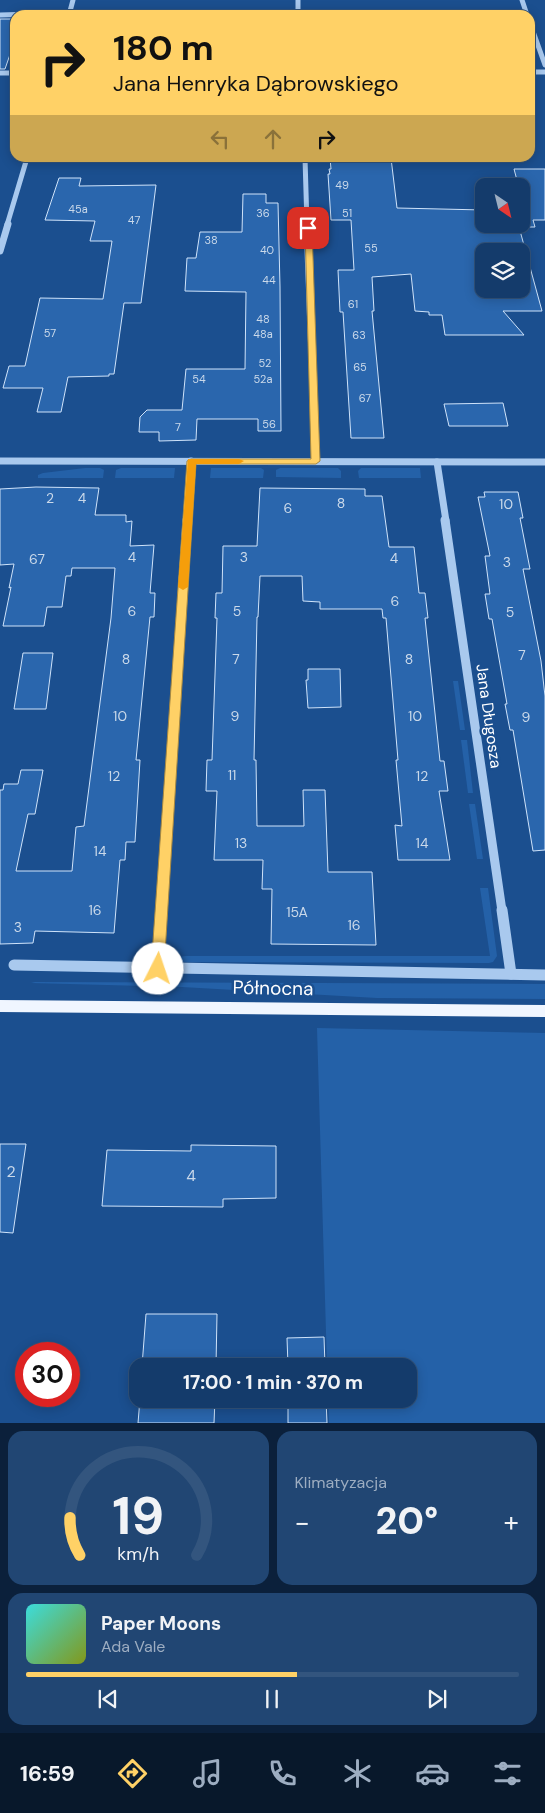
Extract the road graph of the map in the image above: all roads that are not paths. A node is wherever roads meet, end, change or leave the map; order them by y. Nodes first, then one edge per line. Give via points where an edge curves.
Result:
1 (535, 37) edge
2 (545, 64) edge
3 (26, 162) edge
4 (305, 162) edge
5 (2, 241) edge
6 (0, 251) edge
7 (0, 461) edge
8 (191, 461) junction
9 (316, 461) junction
10 (437, 462) junction
11 (545, 462) edge
12 (14, 965) dead end
13 (158, 969) junction
14 (511, 974) junction
15 (545, 974) edge
16 (0, 1006) edge
17 (545, 1011) edge

1 - 2 street
3 - 5 street
4 - 9 street
5 - 6 street
7 - 8 street
8 - 9 street
8 - 13 street
9 - 10 street
10 - 11 street
10 - 14 street, Jana Długosza
12 - 13 street, Północna
13 - 14 street, Północna
14 - 15 street, Północna
16 - 17 main road, Północna

